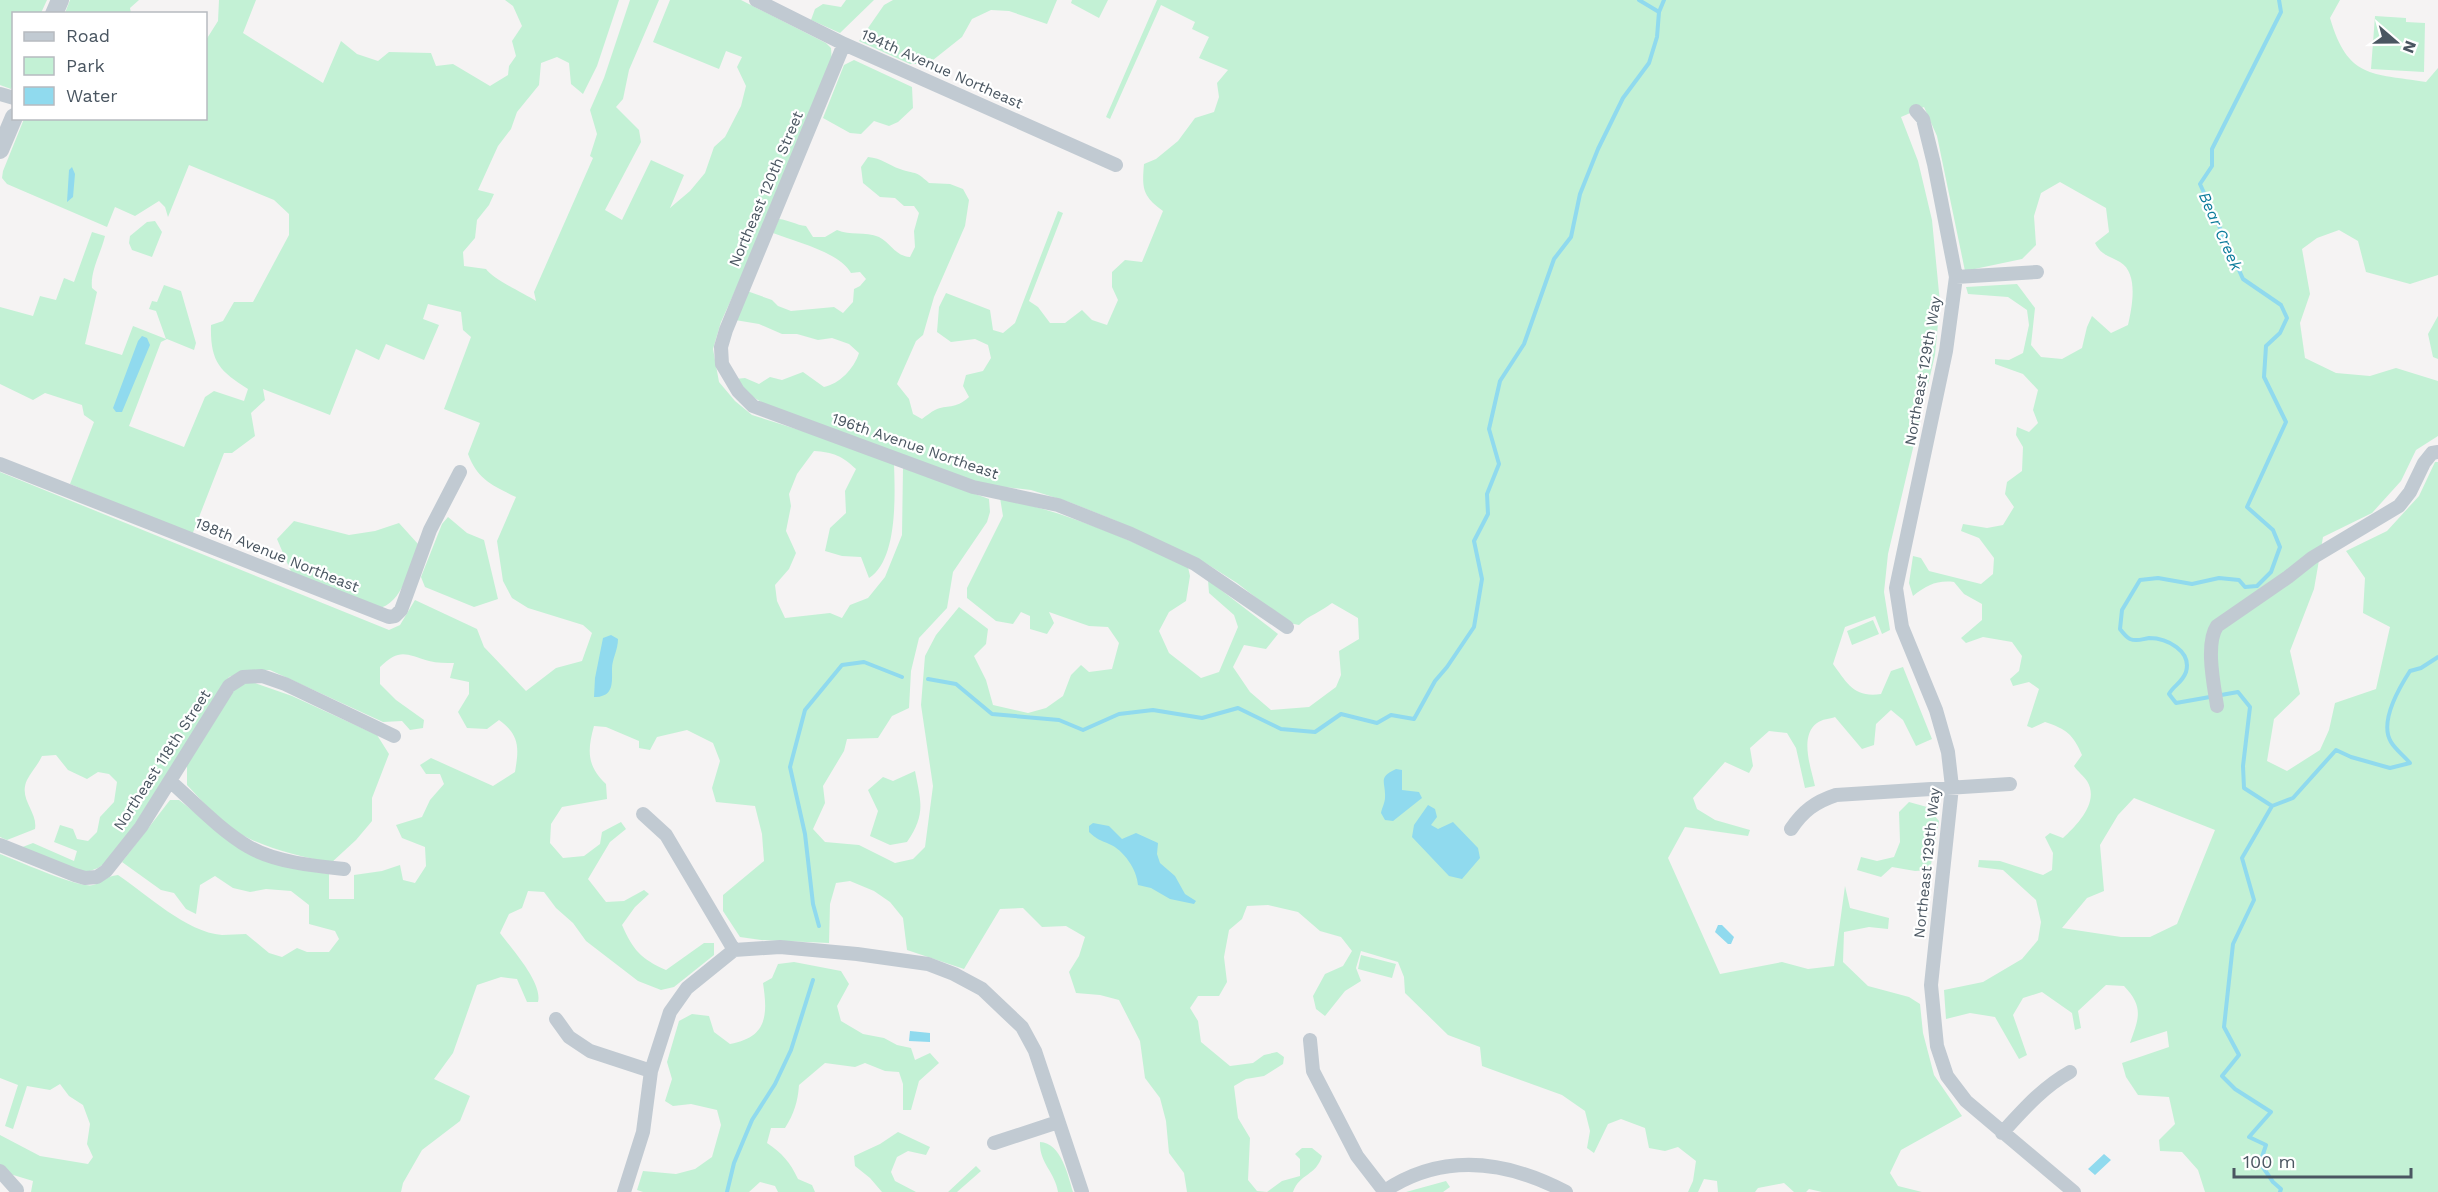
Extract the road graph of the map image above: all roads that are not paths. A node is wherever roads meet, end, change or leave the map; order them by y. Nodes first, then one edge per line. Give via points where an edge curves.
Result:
1 (756, 0) edge
2 (844, 44) junction
3 (1916, 111) dead end
4 (13, 120) edge
5 (0, 150) edge
6 (1116, 165) dead end
7 (2037, 272) dead end
8 (1956, 277) junction
9 (721, 347) joint
10 (2438, 452) edge
11 (0, 464) edge
12 (460, 472) dead end
13 (1287, 627) dead end
14 (2217, 706) dead end
15 (394, 736) dead end
16 (170, 781) junction
17 (2010, 784) dead end
18 (1952, 787) junction
19 (643, 814) dead end
20 (1791, 829) dead end
21 (0, 845) edge
22 (344, 869) dead end
23 (735, 950) junction
24 (556, 1019) dead end
25 (1310, 1040) dead end
26 (651, 1071) junction
27 (2070, 1072) dead end
28 (1058, 1122) junction
29 (2002, 1133) junction
30 (994, 1143) dead end
31 (0, 1171) edge
32 (17, 1190) dead end
33 (1383, 1191) edge
34 (624, 1192) edge
35 (1082, 1192) edge
36 (1566, 1192) edge
37 (2074, 1192) edge

1 - 2 street, 194th Avenue Northeast
2 - 6 street, 194th Avenue Northeast
2 - 9 street, Northeast 120th Street
3 - 8 street, Northeast 129th Way via 1923,118
4 - 5 street
7 - 8 street
8 - 18 street, Northeast 129th Way via 1946,351 1896,588 1902,627 1936,710 1948,752
9 - 13 street, 196th Avenue Northeast via 722,364 738,391 753,406 973,486 1058,505 1131,534 1195,564
10 - 14 street via 2424,463 2399,506 2312,558 2217,626 2211,638
11 - 12 street, 198th Avenue Northeast via 388,617 401,610 430,530
15 - 16 street, Northeast 118th Street via 285,684 262,676 243,677 229,686
16 - 21 street, Northeast 118th Street via 141,827 97,877 75,875
16 - 22 street via 250,848 310,865
17 - 18 street
18 - 20 street via 1836,795 1801,814
18 - 29 street, Northeast 129th Way via 1931,985 1937,1046 1947,1076 1966,1101
19 - 23 street via 666,835
23 - 26 street via 687,988 670,1012
23 - 28 street via 780,947 857,954 928,964 954,974 982,989 1022,1027 1035,1051
24 - 26 street via 569,1037 590,1051
25 - 33 street via 1313,1071 1357,1156
26 - 34 street via 643,1132
27 - 29 street via 2024,1107
28 - 30 street
28 - 35 street
29 - 37 street, Northeast 129th Way
31 - 32 street
33 - 36 street via 1422,1172 1450,1164 1483,1165

